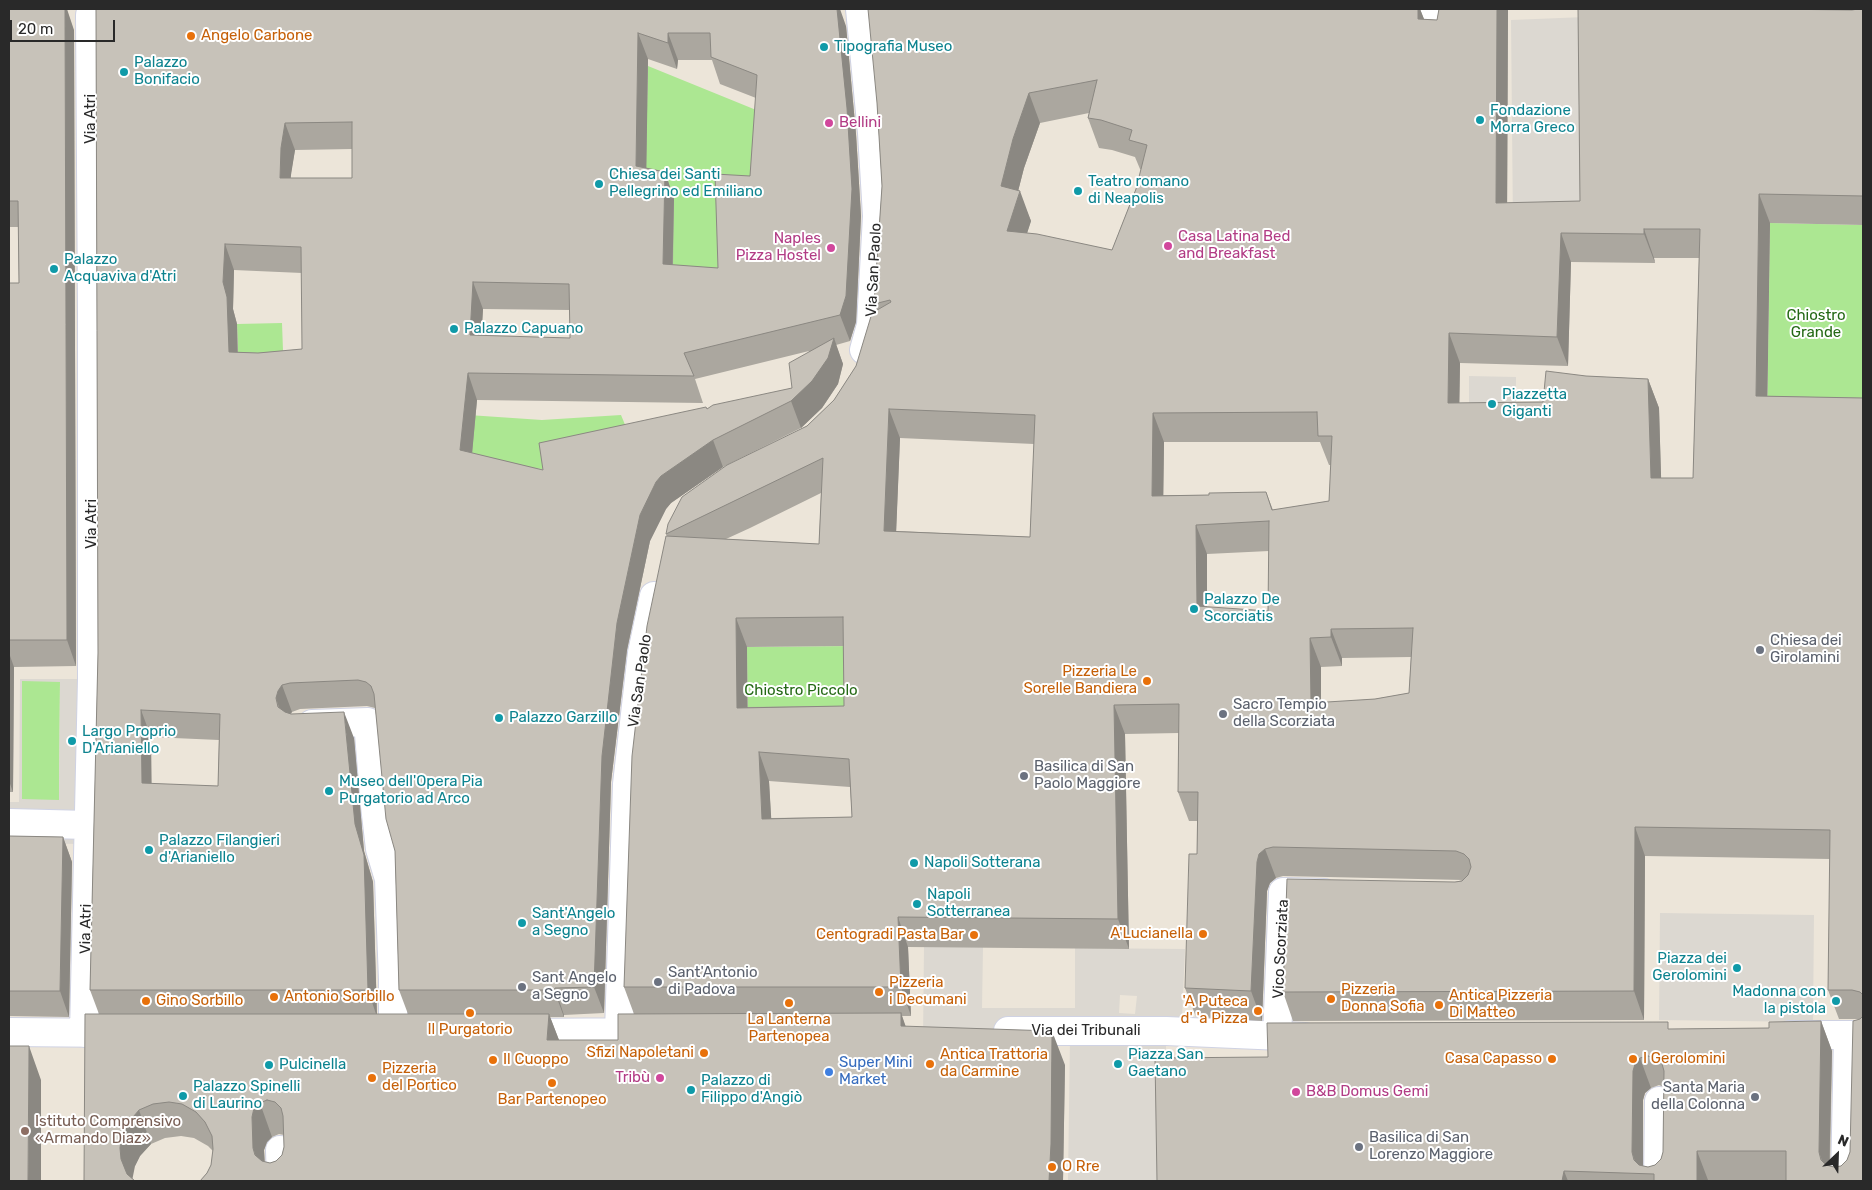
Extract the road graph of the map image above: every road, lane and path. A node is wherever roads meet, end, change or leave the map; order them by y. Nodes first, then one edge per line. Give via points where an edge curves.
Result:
1 (869, 9) edge
2 (63, 14) edge
3 (1365, 14) edge
4 (1446, 15) edge
5 (857, 372) edge
6 (659, 568) edge
7 (300, 725) edge
8 (9, 823) edge
9 (88, 825) junction
10 (1350, 893) edge
11 (982, 1031) edge
12 (9, 1032) edge
13 (619, 1032) junction
14 (678, 1032) edge
15 (84, 1033) junction
16 (142, 1033) edge
17 (364, 1033) edge
18 (393, 1033) junction
19 (422, 1033) edge
20 (498, 1033) edge
21 (1769, 1035) edge
22 (1856, 1035) edge
23 (1277, 1037) junction
24 (1334, 1037) edge
25 (1659, 1101) dead end
26 (280, 1150) dead end
27 (281, 1181) edge
28 (1658, 1181) edge
29 (1845, 1181) edge

1 - 5 street, Via San Paolo via 877,216 871,325
2 - 9 street, Via Atri via 100,15 92,307 92,669
3 - 4 street
6 - 13 street, Via San Paolo via 642,653 627,784
7 - 18 street via 368,722 380,849 389,879
8 - 9 street
9 - 15 street, Via Atri
10 - 23 street, Vico Scorziata via 1283,892
11 - 23 street, Via dei Tribunali via 1166,1031
12 - 15 street
13 - 14 street
13 - 20 street
15 - 16 street
17 - 18 street
18 - 19 street
21 - 22 street
22 - 29 street
23 - 24 street, Via dei Tribunali
25 - 28 street
26 - 27 street

